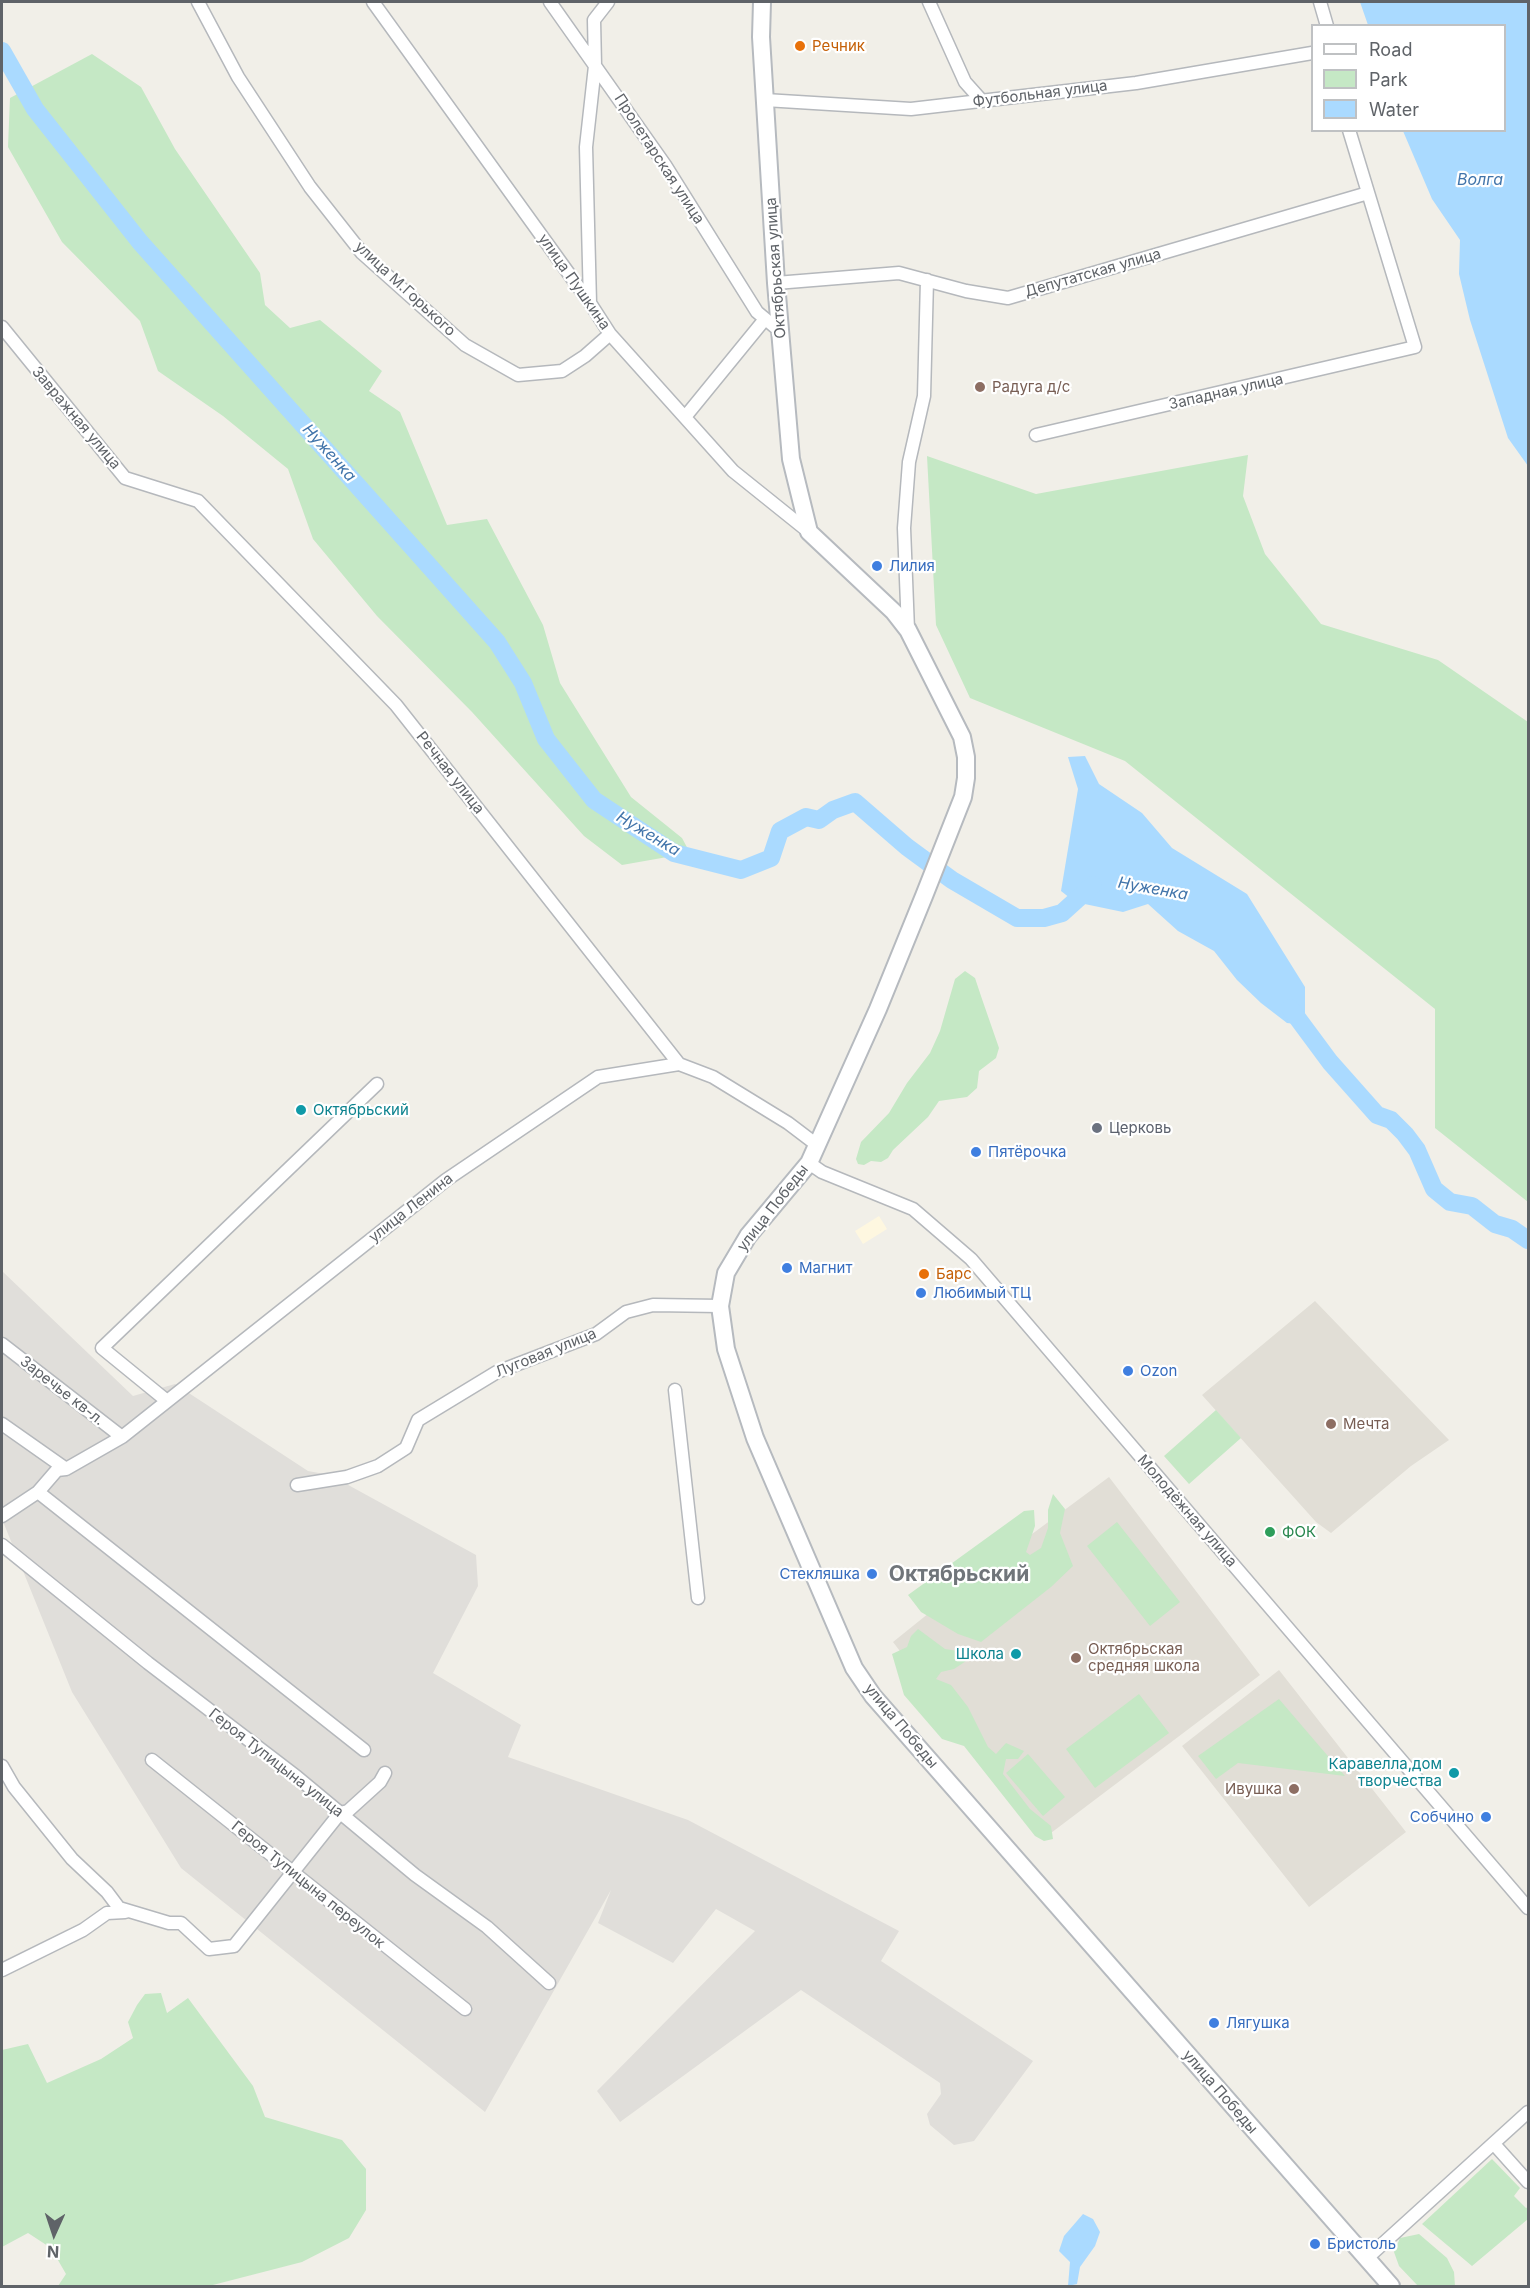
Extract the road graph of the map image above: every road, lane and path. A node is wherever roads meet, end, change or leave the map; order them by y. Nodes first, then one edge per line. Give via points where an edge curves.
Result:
1 (198, 2) edge
2 (373, 2) edge
3 (550, 2) edge
4 (608, 2) edge
5 (762, 2) edge
6 (929, 2) edge
7 (1320, 2) edge
8 (1326, 24) edge
9 (1311, 53) edge
10 (595, 65) junction
11 (765, 100) junction
12 (982, 101) junction
13 (1350, 132) edge
14 (1368, 192) junction
15 (927, 280) junction
16 (777, 283) junction
17 (590, 303) junction
18 (765, 319) junction
19 (2, 327) edge
20 (781, 332) junction
21 (610, 334) junction
22 (685, 417) junction
23 (1036, 435) dead end
24 (198, 501) joint
25 (809, 532) junction
26 (908, 630) junction
27 (679, 1064) junction
28 (377, 1084) dead end
29 (817, 1145) junction
30 (809, 1163) junction
31 (720, 1306) junction
32 (2, 1344) edge
33 (675, 1390) dead end
34 (167, 1401) junction
35 (2, 1424) edge
36 (122, 1437) junction
37 (66, 1469) junction
38 (297, 1485) dead end
39 (38, 1492) junction
40 (2, 1516) edge
41 (2, 1545) edge
42 (698, 1598) dead end
43 (364, 1750) dead end
44 (152, 1760) dead end
45 (2, 1766) edge
46 (385, 1773) dead end
47 (340, 1813) junction
48 (291, 1873) junction
49 (1528, 1908) edge
50 (125, 1912) junction
51 (2, 1970) edge
52 (549, 1983) dead end
53 (465, 2009) dead end
54 (1528, 2112) edge
55 (1494, 2144) junction
56 (1528, 2182) edge
57 (1366, 2259) junction
58 (1391, 2286) edge

1 - 21 street, улица М.Горького via 238,77 310,187 362,253 465,345 518,375 562,370
2 - 17 street, улица Пушкина
3 - 10 street, Пролетарская улица
4 - 10 street via 594,21
5 - 11 street, Октябрьская улица
6 - 12 street via 965,82
7 - 8 street
9 - 12 street, Футбольная улица via 1136,83
10 - 17 street via 586,147
10 - 18 street, Пролетарская улица
11 - 12 street, Футбольная улица via 911,109
11 - 16 street, Октябрьская улица
13 - 14 street
14 - 15 street, Депутатская улица via 1008,298
14 - 23 street, Западная улица via 1415,347
15 - 16 street, Депутатская улица via 899,273
15 - 26 street via 924,396 909,462 904,528
16 - 20 street, Октябрьская улица
17 - 21 street, улица Пушкина
18 - 20 street, Пролетарская улица
18 - 22 street
19 - 24 street, Завражная улица via 125,478
20 - 25 street, Октябрьская улица via 791,459
21 - 22 street, улица Пушкина
22 - 25 street, улица Пушкина via 733,471
24 - 27 street, Речная улица via 396,705
25 - 26 street, улица Победы
26 - 29 street, улица Победы via 962,737 966,757 963,797 878,1009
27 - 29 street via 714,1077
27 - 34 street, улица Ленина via 598,1077 446,1180
28 - 34 street via 102,1348
29 - 30 street, улица Победы
30 - 31 street, улица Победы via 736,1253 726,1273
30 - 49 street, Молодёжная улица via 913,1209 971,1259
31 - 38 street, Луговая улица via 653,1305 626,1312 596,1334 497,1372 418,1420 406,1448 378,1466 347,1477
31 - 57 street, улица Победы via 726,1348 755,1438 854,1668 873,1696
32 - 36 street, Заречье кв-л.
33 - 42 street
34 - 36 street, улица Ленина
35 - 37 street
36 - 37 street, улица Ленина
37 - 39 street, улица Ленина via 57,1470
39 - 40 street, улица Ленина
39 - 43 street
41 - 47 street, Героя Тупицына улица
44 - 48 street, Героя Тупицына переулок
45 - 50 street via 14,1787 72,1859
46 - 47 street via 348,1811
47 - 48 street
47 - 52 street, Героя Тупицына улица via 415,1875 487,1927
48 - 50 street via 234,1946 209,1949 182,1923
48 - 53 street, Героя Тупицына переулок
50 - 51 street via 107,1913 83,1930
54 - 55 street
55 - 56 street
55 - 57 street
57 - 58 street, улица Победы

